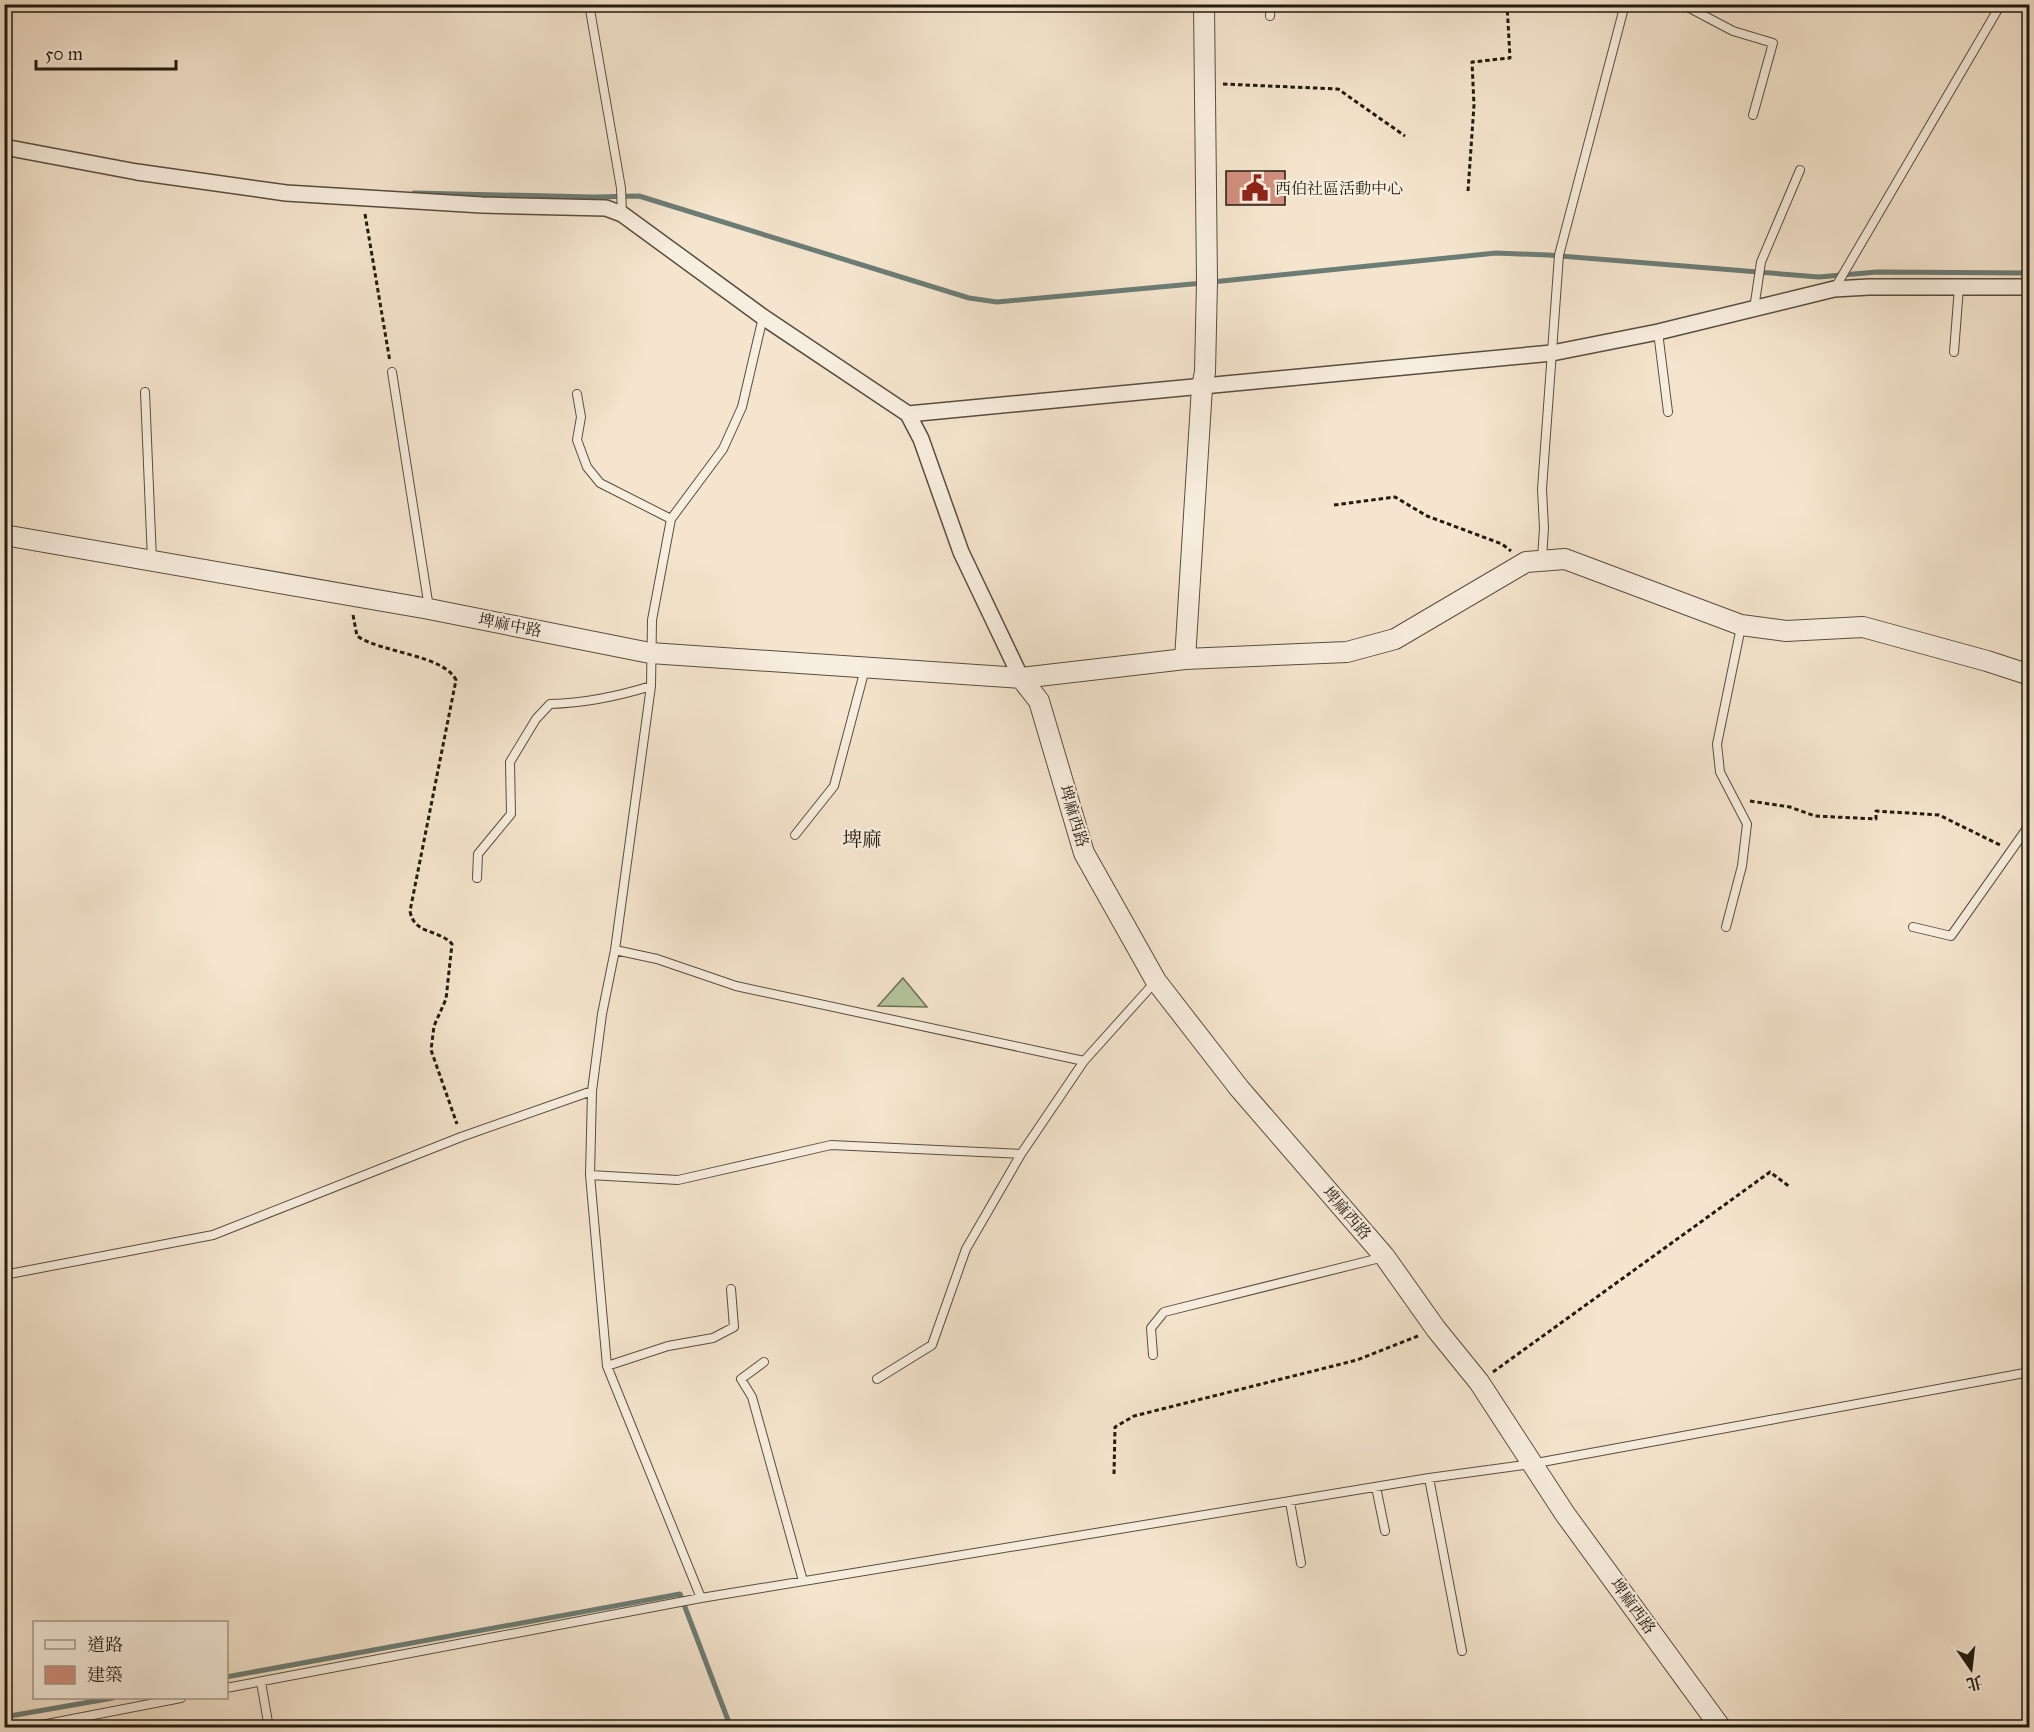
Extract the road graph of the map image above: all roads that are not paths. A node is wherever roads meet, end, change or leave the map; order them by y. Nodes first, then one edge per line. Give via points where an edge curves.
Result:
1 (589, 4) edge
2 (1204, 4) edge
3 (1271, 4) edge
4 (1625, 4) edge
5 (1682, 4) edge
6 (2001, 4) edge
7 (1270, 16) dead end
8 (1753, 115) dead end
9 (4, 147) edge
10 (1800, 170) dead end
11 (622, 214) junction
12 (1959, 287) junction
13 (2030, 287) edge
14 (1834, 289) junction
15 (1754, 309) junction
16 (763, 316) junction
17 (1658, 332) junction
18 (1954, 352) dead end
19 (1552, 353) junction
20 (392, 372) road end
21 (1202, 387) junction
22 (145, 392) dead end
23 (577, 394) dead end
24 (1668, 412) dead end
25 (908, 414) junction
26 (671, 519) junction
27 (4, 535) edge
28 (152, 561) junction
29 (1534, 561) junction
30 (429, 609) junction
31 (1741, 625) junction
32 (650, 653) junction
33 (1185, 659) junction
34 (866, 667) junction
35 (2030, 675) edge
36 (1021, 678) junction
37 (651, 686) junction
38 (2030, 824) edge
39 (795, 835) dead end
40 (477, 878) dead end
41 (1726, 927) dead end
42 (1913, 927) dead end
43 (615, 950) junction
44 (1156, 981) junction
45 (1084, 1060) junction
46 (592, 1091) junction
47 (1021, 1154) junction
48 (590, 1175) junction
49 (1385, 1257) junction
50 (4, 1275) edge
51 (731, 1288) dead end
52 (1153, 1355) dead end
53 (764, 1362) dead end
54 (607, 1366) junction
55 (2030, 1372) edge
56 (877, 1379) dead end
57 (1531, 1464) junction
58 (1429, 1478) junction
59 (1376, 1487) junction
60 (1290, 1502) junction
61 (1385, 1531) dead end
62 (1301, 1563) dead end
63 (803, 1581) junction
64 (701, 1598) junction
65 (1462, 1652) dead end
66 (261, 1682) junction
67 (228, 1689) edge
68 (176, 1699) edge
69 (26, 1728) edge
70 (269, 1728) edge
71 (1721, 1728) edge

1 - 11 lane via 621,188
2 - 21 street via 1207,282
3 - 7 lane
4 - 19 lane via 1559,255
5 - 8 lane via 1733,31 1773,43
6 - 14 lane
9 - 11 street via 138,172 275,191 606,208
10 - 15 lane via 1761,262
11 - 16 street
12 - 13 street
12 - 14 street
12 - 18 lane
14 - 15 street
15 - 17 street
16 - 25 street
16 - 26 lane via 742,406 723,449
17 - 19 street
17 - 24 lane
19 - 21 street
19 - 29 lane via 1542,489 1544,528
20 - 30 lane
21 - 25 street
21 - 33 street
22 - 28 lane
23 - 26 lane via 581,417 578,440 587,467 600,483
25 - 36 street via 961,552
26 - 32 lane via 652,620
27 - 28 street, 埤麻中路
28 - 30 street, 埤麻中路
29 - 31 street via 1566,559
29 - 33 street, 埤麻中路 via 1385,642 1347,652
30 - 32 street, 埤麻中路
31 - 35 street via 1786,631 1863,627
31 - 41 lane via 1717,744 1720,772 1747,824 1742,866
32 - 34 street, 埤麻中路
32 - 37 lane
33 - 36 street, 埤麻中路
34 - 36 street, 埤麻中路
34 - 39 lane via 834,786
36 - 44 street, 埤麻西路 via 1039,701 1084,853
37 - 40 lane via 587,703 550,704 536,719 510,762 511,814 478,854
37 - 43 lane
38 - 42 lane via 1952,936
43 - 45 lane via 657,959 736,986
43 - 46 lane
44 - 45 lane
44 - 49 street, 埤麻西路 via 1239,1088
45 - 47 lane
46 - 48 lane
46 - 50 lane via 461,1137 213,1235
47 - 48 lane via 831,1145 678,1180
47 - 56 lane via 966,1249 932,1345
48 - 54 lane
49 - 52 lane via 1164,1312 1151,1328
49 - 57 street, 埤麻西路 via 1479,1382
51 - 54 lane via 734,1327 713,1338 668,1346
53 - 63 lane via 741,1379 752,1397
54 - 64 lane
55 - 57 lane
57 - 58 lane
57 - 71 street, 埤麻西路
58 - 59 lane
58 - 65 lane
59 - 60 lane
59 - 61 lane
60 - 62 lane
60 - 63 lane
63 - 64 lane
64 - 66 lane
66 - 67 lane
66 - 70 lane
68 - 69 lane

